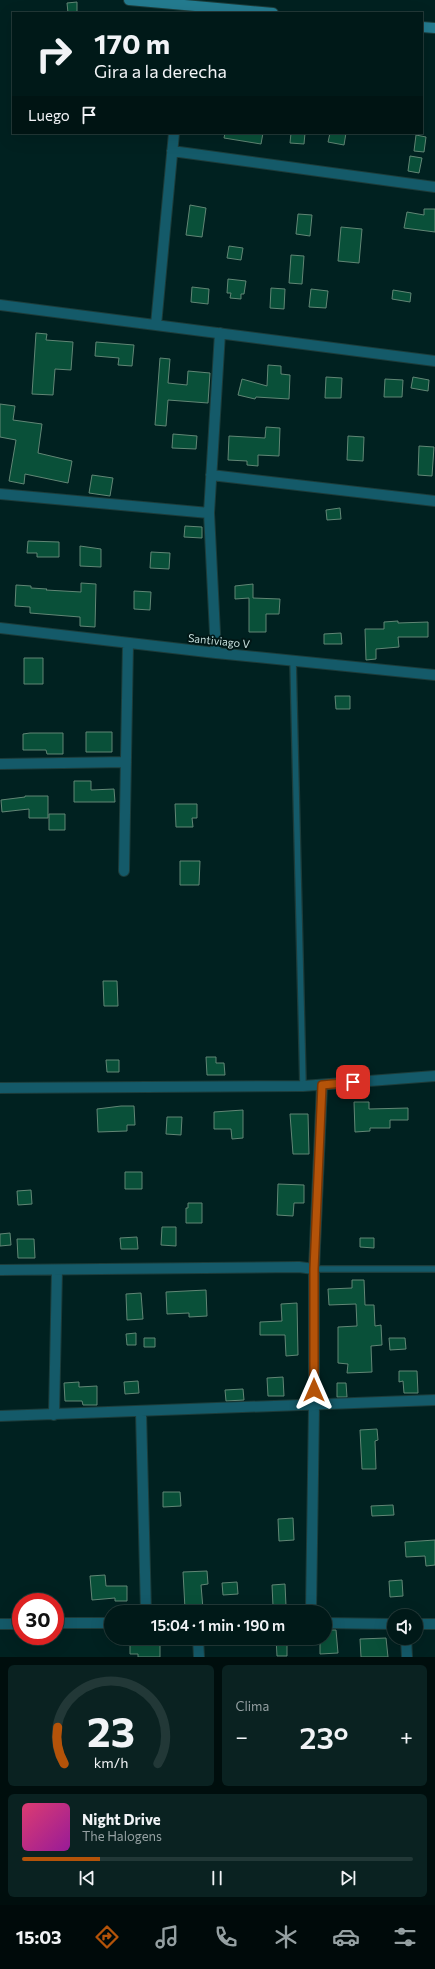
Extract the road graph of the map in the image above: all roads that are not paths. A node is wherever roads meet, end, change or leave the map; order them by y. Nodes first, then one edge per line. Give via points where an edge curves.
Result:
1 (130, 0) edge
2 (192, 9) edge
3 (252, 12) edge
4 (423, 27) edge
5 (435, 28) edge
6 (174, 134) edge
7 (172, 151) junction
8 (435, 187) edge
9 (0, 305) edge
10 (156, 325) junction
11 (220, 333) junction
12 (435, 361) edge
13 (212, 475) junction
14 (0, 494) edge
15 (435, 501) edge
16 (209, 512) junction
17 (0, 628) edge
18 (128, 643) junction
19 (216, 653) junction
20 (292, 659) junction
21 (435, 675) edge
22 (126, 762) junction
23 (0, 764) edge
24 (124, 871) dead end
25 (435, 1076) edge
26 (322, 1085) junction
27 (303, 1086) junction
28 (0, 1088) edge
29 (314, 1269) junction
30 (435, 1269) edge
31 (0, 1270) edge
32 (57, 1270) junction
33 (435, 1400) edge
34 (314, 1406) junction
35 (141, 1412) junction
36 (54, 1415) junction
37 (0, 1416) edge
38 (146, 1605) edge
39 (311, 1605) edge
40 (104, 1622) edge
41 (64, 1623) edge
42 (332, 1623) edge
43 (0, 1624) edge
44 (12, 1624) edge
45 (387, 1624) edge
46 (423, 1624) edge
47 (435, 1624) edge
48 (198, 1645) edge
49 (406, 1645) edge
50 (199, 1657) edge
51 (406, 1657) edge

1 - 2 street
2 - 3 street
4 - 5 street
6 - 7 street
7 - 8 street
7 - 10 street
9 - 10 street
10 - 11 street
11 - 12 street
11 - 13 street
13 - 15 street
13 - 16 street
14 - 16 street
16 - 19 street
17 - 18 street, Santiviago V
18 - 19 street, Santiviago V
18 - 22 street
19 - 20 street, Santiviago V
20 - 21 street, Santiviago V
20 - 27 lane
22 - 23 street
22 - 24 street
25 - 26 street
26 - 27 street
26 - 29 street
27 - 28 street
29 - 30 lane
29 - 32 street via 299,1267
29 - 34 street
31 - 32 street
32 - 36 street
33 - 34 street
34 - 35 street
34 - 39 street
35 - 36 street
35 - 38 street
36 - 37 street
40 - 41 street
42 - 45 street
43 - 44 street
46 - 47 street
48 - 50 street
49 - 51 street

